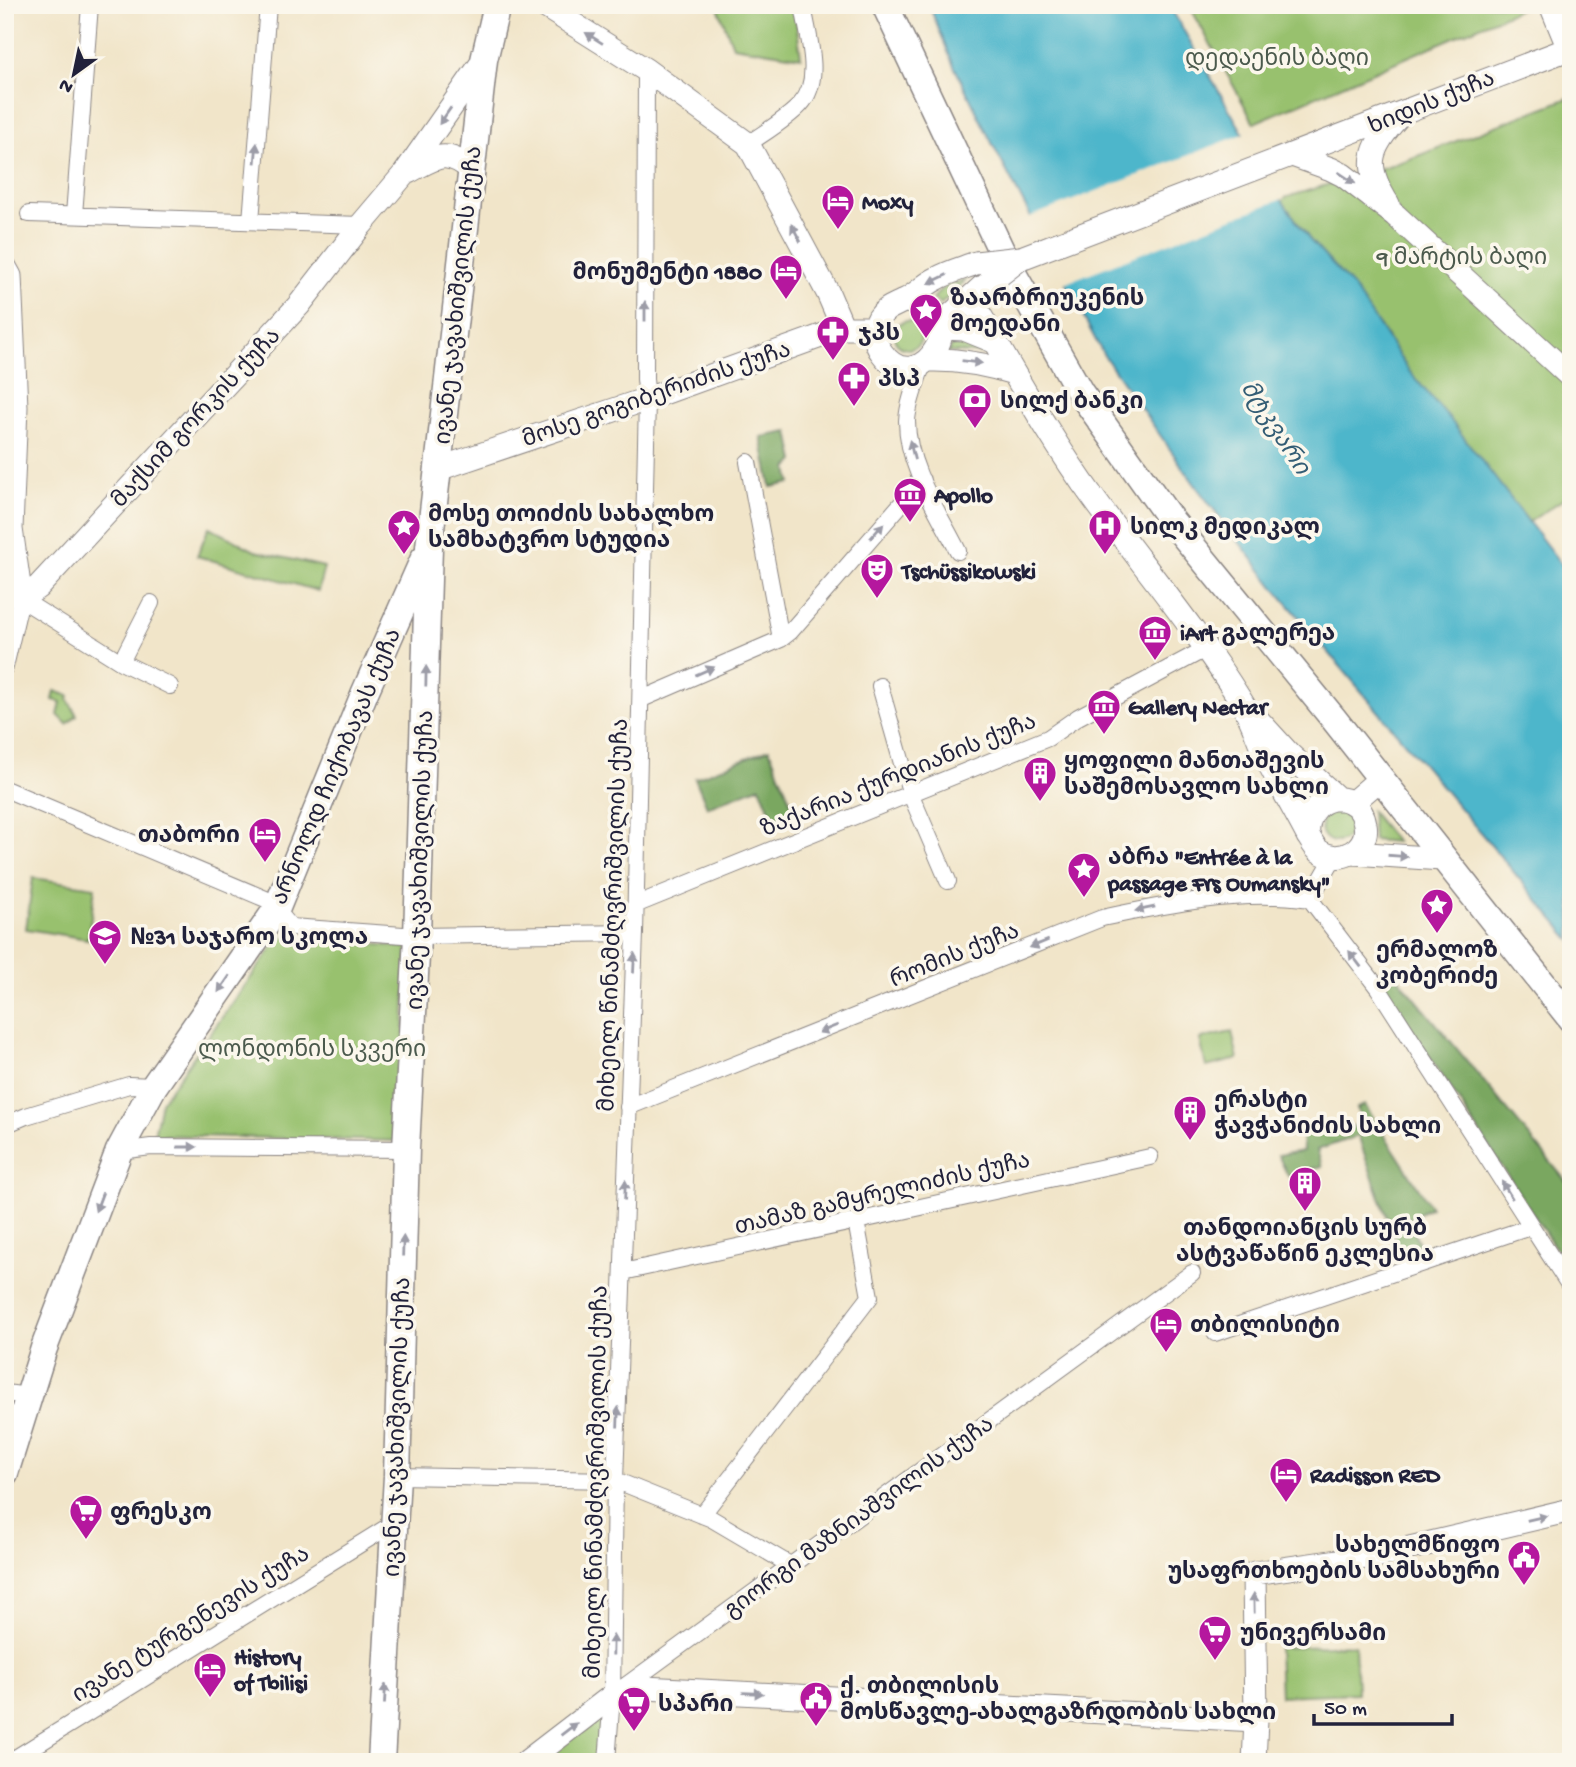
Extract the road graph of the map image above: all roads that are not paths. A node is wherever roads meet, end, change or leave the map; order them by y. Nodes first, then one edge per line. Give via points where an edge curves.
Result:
1 (90, 5) edge
2 (268, 5) edge
3 (497, 5) edge
4 (543, 5) edge
5 (803, 5) edge
6 (885, 5) edge
7 (1551, 5) edge
8 (1570, 49) edge
9 (484, 60) junction
10 (646, 70) junction
11 (1399, 115) junction
12 (748, 144) junction
13 (1292, 155) junction
14 (471, 170) junction
15 (405, 173) junction
16 (29, 214) dead end
17 (74, 215) junction
18 (1395, 215) junction
19 (251, 221) junction
20 (361, 225) junction
21 (1014, 260) junction
22 (5, 267) edge
23 (980, 289) junction
24 (904, 301) junction
25 (941, 326) junction
26 (843, 327) junction
27 (876, 328) junction
28 (996, 342) junction
29 (926, 362) junction
30 (1014, 373) junction
31 (1571, 377) edge
32 (647, 399) junction
33 (748, 463) dead end
34 (438, 469) junction
35 (922, 480) junction
36 (8, 529) edge
37 (429, 547) junction
38 (958, 551) dead end
39 (21, 599) junction
40 (151, 603) dead end
41 (428, 624) junction
42 (392, 631) junction
43 (781, 639) junction
44 (1207, 648) junction
45 (121, 662) junction
46 (5, 667) edge
47 (170, 686) dead end
48 (880, 686) dead end
49 (642, 699) junction
50 (1243, 704) junction
51 (1380, 779) junction
52 (5, 789) edge
53 (912, 795) junction
54 (1345, 801) junction
55 (1308, 836) junction
56 (1343, 855) junction
57 (1442, 859) junction
58 (948, 881) dead end
59 (1310, 899) junction
60 (635, 905) junction
61 (275, 910) junction
62 (635, 933) junction
63 (416, 936) junction
64 (1571, 1019) edge
65 (154, 1086) junction
66 (628, 1107) junction
67 (5, 1125) edge
68 (405, 1149) junction
69 (119, 1151) junction
70 (1150, 1157) dead end
71 (856, 1221) junction
72 (1530, 1227) junction
73 (623, 1272) junction
74 (1192, 1273) dead end
75 (1571, 1288) edge
76 (1216, 1333) dead end
77 (17, 1395) edge
78 (5, 1473) edge
79 (397, 1476) junction
80 (615, 1480) junction
81 (1571, 1510) edge
82 (702, 1515) junction
83 (394, 1523) junction
84 (790, 1565) junction
85 (612, 1696) junction
86 (1256, 1720) junction
87 (9, 1762) edge
88 (381, 1762) edge
89 (526, 1762) edge
90 (607, 1762) edge
91 (1254, 1762) edge

1 - 17 street
19 -> 2 street
3 - 9 main road, ივანე ჯავახიშვილის ქუჩა
10 -> 4 street
5 - 12 street via 812,74 808,93 800,105
6 - 21 main road
7 - 8 street
8 - 11 street, ხიდის ქუჩა
9 - 14 main road, ივანე ჯავახიშვილის ქუჩა
9 -> 15 street, მაქსიმ გორკის ქუჩა
10 - 12 street
32 -> 10 street, მიხეილ წინამძღვრიშვილის ქუჩა
11 - 13 street, ხიდის ქუჩა
11 - 18 street via 1371,155 1374,178
26 -> 12 street
13 -> 18 street via 1343,175
13 - 21 street, ხიდის ქუჩა
14 - 15 street via 449,156
14 - 34 main road, ივანე ჯავახიშვილის ქუჩა
15 - 20 street, მაქსიმ გორკის ქუჩა
16 - 17 street
17 - 19 street
18 - 31 street
19 - 20 street
20 - 39 street, მაქსიმ გორკის ქუჩა via 299,305 38,587
21 - 23 street, bridge
21 -> 24 street, bridge via 976,263 934,279
21 - 51 main road via 1080,392 1131,466
22 - 36 street via 10,276 16,407
23 - 25 street
23 - 28 street via 975,302
24 - 25 street via 926,306
24 - 27 street via 886,309
25 - 28 street via 964,329
25 - 29 street via 939,346
26 - 27 street, მოსე გოგიბერიძის ქუჩა
26 - 32 street, მოსე გოგიბერიძის ქუჩა
27 - 29 street via 878,348 892,363 909,367
28 - 30 street
29 -> 30 street via 958,360
35 -> 29 street via 910,449 907,419
30 - 44 street via 1092,496
32 - 34 street, მოსე გოგიბერიძის ქუჩა
32 - 49 street, მიხეილ წინამძღვრიშვილის ქუჩა
33 - 43 street
34 - 37 main road, ივანე ჯავახიშვილის ქუჩა
35 - 38 street
43 -> 35 street
36 - 39 street
37 - 41 main road, ივანე ჯავახიშვილის ქუჩა
37 - 42 main road, არნოლდ ჩიქობავას ქუჩა
39 - 45 street
39 - 46 street
40 - 45 street
41 - 42 main road via 411,614
63 -> 41 main road, ივანე ჯავახიშვილის ქუჩა
42 - 61 main road, არნოლდ ჩიქობავას ქუჩა
49 -> 43 street
44 - 50 street
44 - 53 street, ზაქარია ქურდიანის ქუჩა via 1048,738
45 - 47 street
48 - 53 street
49 - 60 street, მიხეილ წინამძღვრიშვილის ქუჩა
50 - 54 street via 1289,754
50 - 55 street
51 - 54 street
51 - 57 main road
52 - 61 street via 268,900
53 - 58 street
53 - 60 street, ზაქარია ქურდიანის ქუჩა
54 - 55 street via 1329,800 1314,810
54 - 56 street via 1363,816 1366,832 1359,847
55 - 56 street via 1318,850
56 -> 57 street
56 - 59 street
57 - 64 main road
59 -> 66 street, რომის ქუჩა via 1209,899 1102,918
72 -> 59 street via 1378,988
60 - 62 street, მიხეილ წინამძღვრიშვილის ქუჩა
61 - 63 street via 290,927
61 -> 65 main road, არნოლდ ჩიქობავას ქუჩა
62 - 63 street
66 -> 62 street, მიხეილ წინამძღვრიშვილის ქუჩა
63 - 68 main road, ივანე ჯავახიშვილის ქუჩა
65 - 67 street via 130,1085
65 - 69 main road, არნოლდ ჩიქობავას ქუჩა
73 -> 66 street, მიხეილ წინამძღვრიშვილის ქუჩა
69 -> 68 street via 151,1147
79 -> 68 main road, ივანე ჯავახიშვილის ქუჩა
69 -> 77 main road, არნოლდ ჩიქობავას ქუჩა via 44,1348
70 - 71 street, თამაზ გამყრელიძის ქუჩა
71 - 73 street, თამაზ გამყრელიძის ქუჩა
71 - 82 street via 870,1297
72 - 75 street
72 - 76 street
80 -> 73 street, მიხეილ წინამძღვრიშვილის ქუჩა
74 - 84 street, გიორგი მაზნიაშვილის ქუჩა
77 - 78 main road, არნოლდ ჩიქობავას ქუჩა
79 - 80 street
79 - 83 main road, ივანე ჯავახიშვილის ქუჩა
80 - 82 street
85 -> 80 street, მიხეილ წინამძღვრიშვილის ქუჩა
86 -> 81 street via 1254,1573 1380,1555
82 - 84 street
83 - 87 street, ივანე ტურგენევის ქუჩა
88 -> 83 main road, ივანე ჯავახიშვილის ქუჩა
84 - 85 street, გიორგი მაზნიაშვილის ქუჩა
85 -> 86 street via 645,1688
89 -> 85 street, გიორგი მაზნიაშვილის ქუჩა
85 - 90 street, მიხეილ წინამძღვრიშვილის ქუჩა
86 - 91 street

